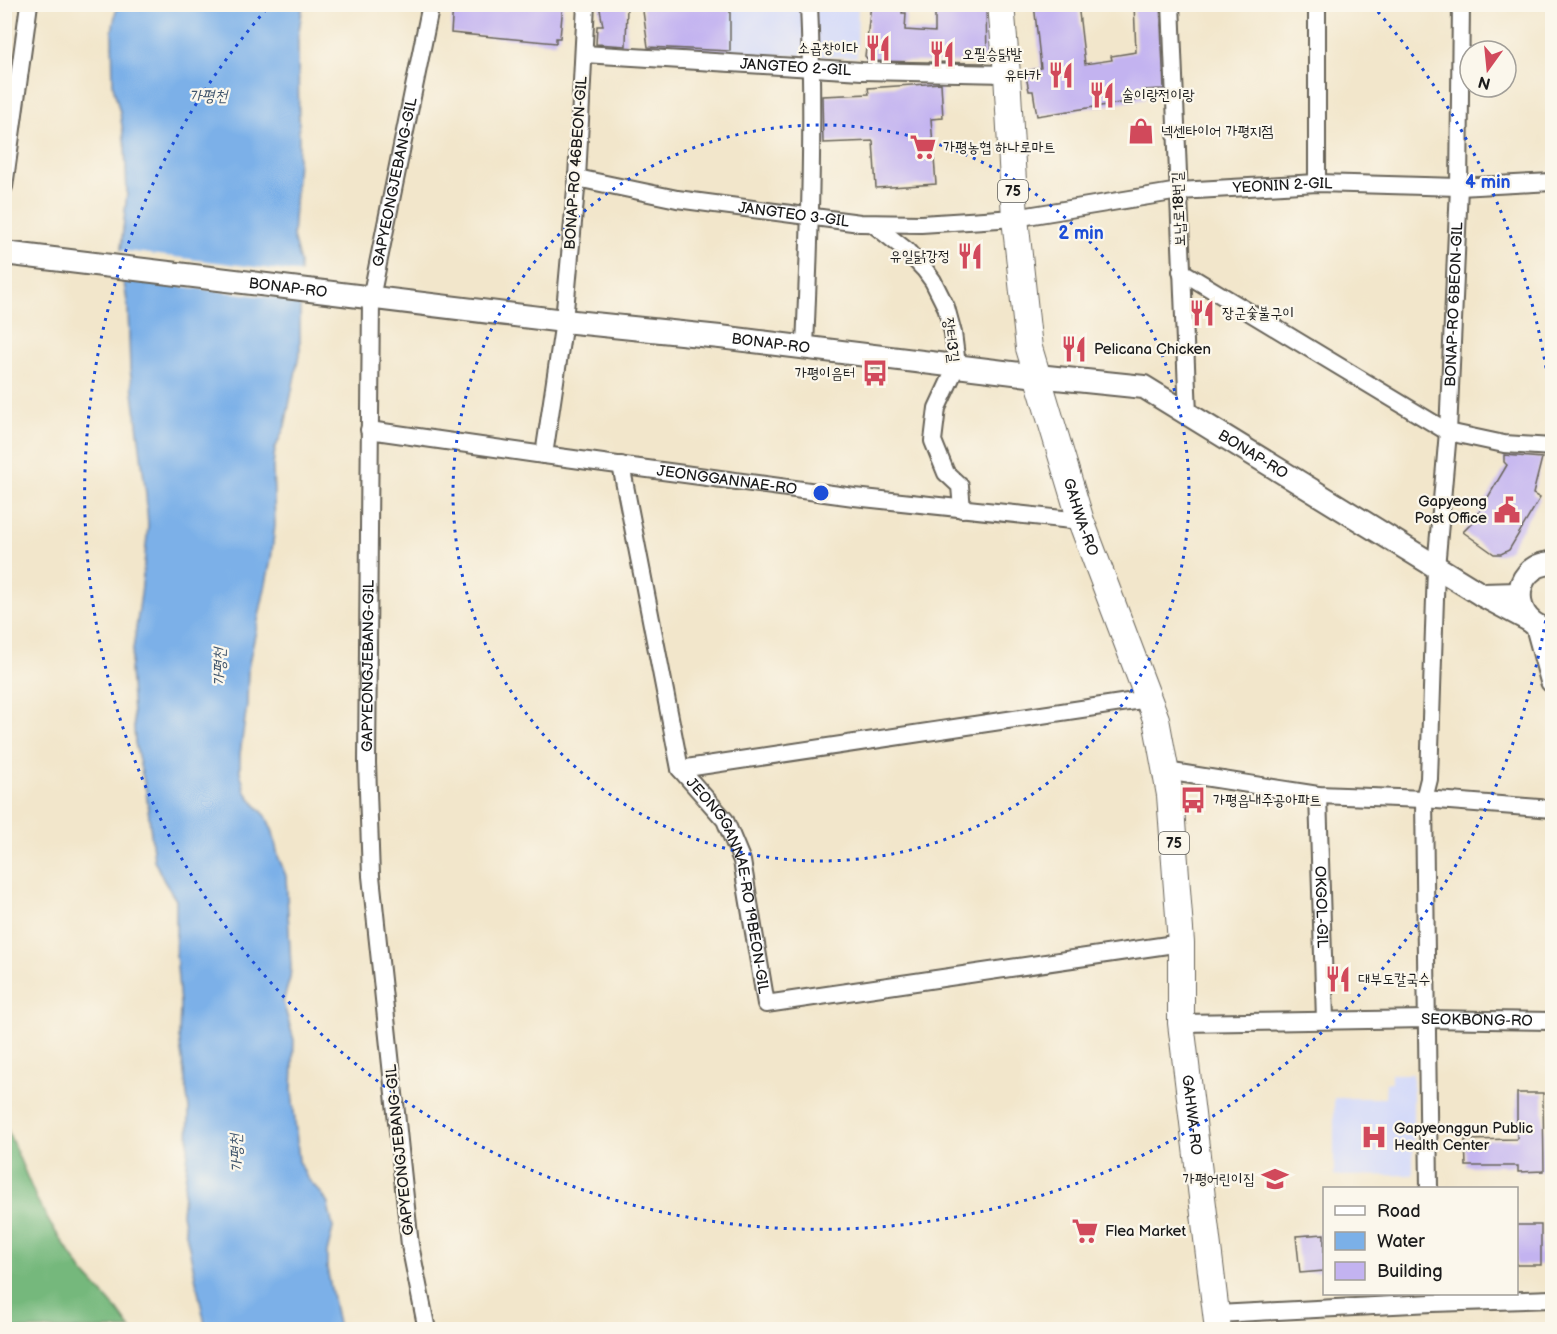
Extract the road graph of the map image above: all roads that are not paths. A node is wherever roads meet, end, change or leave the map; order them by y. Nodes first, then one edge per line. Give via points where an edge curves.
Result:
1 (29, 4) edge
2 (431, 4) edge
3 (586, 4) edge
4 (809, 4) edge
5 (1001, 4) edge
6 (1171, 4) edge
7 (1317, 4) edge
8 (1461, 4) edge
9 (584, 54) junction
10 (812, 68) junction
11 (1007, 74) junction
12 (577, 178) junction
13 (1552, 182) edge
14 (1317, 183) junction
15 (4, 187) edge
16 (1458, 187) junction
17 (1179, 191) junction
18 (811, 217) junction
19 (1014, 218) junction
20 (873, 224) junction
21 (9, 253) edge
22 (1181, 271) junction
23 (371, 298) junction
24 (564, 321) junction
25 (805, 346) junction
26 (957, 365) junction
27 (1037, 376) junction
28 (1188, 414) junction
29 (369, 430) junction
30 (1448, 432) junction
31 (1552, 447) edge
32 (544, 455) junction
33 (621, 465) junction
34 (962, 509) junction
35 (1081, 521) junction
36 (1552, 546) edge
37 (1544, 565) edge
38 (1436, 568) junction
39 (1519, 594) junction
40 (1482, 595) junction
41 (1540, 626) edge
42 (1552, 681) edge
43 (1148, 699) junction
44 (680, 769) junction
45 (1166, 771) junction
46 (1318, 795) junction
47 (1424, 799) junction
48 (1552, 808) edge
49 (1180, 943) junction
50 (1427, 1019) junction
51 (1325, 1020) junction
52 (1552, 1021) edge
53 (1181, 1023) junction
54 (1429, 1187) edge
55 (1432, 1298) edge
56 (1552, 1299) edge
57 (1217, 1322) edge
58 (427, 1329) edge

1 - 15 street
2 - 23 street, GAPYEONGJEBANG-GIL
3 - 9 street, BONAP-RO 46BEON-GIL
4 - 10 street
5 - 11 main road, GAHWA-RO / 75
6 - 17 street, 보납로18번길
7 - 14 street
8 - 16 street, BONAP-RO 6BEON-GIL
9 - 10 street, JANGTEO 2-GIL
9 - 12 street, BONAP-RO 46BEON-GIL
10 - 11 street, JANGTEO 2-GIL
10 - 18 street
11 - 19 main road, GAHWA-RO / 75
12 - 18 street, JANGTEO 3-GIL via 677,200
12 - 24 street, BONAP-RO 46BEON-GIL
13 - 16 street, YEONIN 2-GIL
14 - 16 street, YEONIN 2-GIL
14 - 17 street, YEONIN 2-GIL
16 - 30 street, BONAP-RO 6BEON-GIL
17 - 19 street, YEONIN 2-GIL
17 - 22 street, 보납로18번길
18 - 20 street, JANGTEO 3-GIL
18 - 25 street
19 - 20 street, JANGTEO 3-GIL
19 - 27 main road, GAHWA-RO / 75 via 1029,348
20 - 26 street, 장터3길 via 906,250 933,281 946,307
21 - 23 street, BONAP-RO
22 - 28 street, 보납로18번길
22 - 30 street
23 - 24 street, BONAP-RO
23 - 29 street, GAPYEONGJEBANG-GIL
24 - 25 street, BONAP-RO
24 - 32 street
25 - 26 street, BONAP-RO
26 - 27 street, BONAP-RO
26 - 34 street, 장터3길 via 937,408 933,441 946,473 960,486
27 - 28 street, BONAP-RO via 1144,387
27 - 35 main road, GAHWA-RO / 75
28 - 38 street, BONAP-RO
29 - 32 street, JEONGGANNAE-RO
29 - 58 street, GAPYEONGJEBANG-GIL via 370,876 410,1245
30 - 31 street via 1504,444
30 - 38 street, BONAP-RO 6BEON-GIL
32 - 33 street, JEONGGANNAE-RO
33 - 34 street, JEONGGANNAE-RO
33 - 44 street, JEONGGANNAE-RO 19BEON-GIL
34 - 35 street, JEONGGANNAE-RO
35 - 43 main road, GAHWA-RO / 75
36 - 37 street
37 - 39 street via 1527,574
38 - 40 street, BONAP-RO
38 - 47 street, BONAP-RO 6BEON-GIL via 1429,779
39 - 40 street
39 - 41 street via 1520,604
40 - 41 street, BONAP-RO
41 - 42 street
43 - 44 street
43 - 45 main road, GAHWA-RO / 75
44 - 49 street, JEONGGANNAE-RO 19BEON-GIL via 725,820 742,861 766,1004
45 - 46 street
45 - 49 main road, GAHWA-RO / 75
46 - 47 street
46 - 51 street, OKGOL-GIL
47 - 48 street
47 - 50 street
49 - 53 main road, GAHWA-RO / 75
50 - 51 street
50 - 52 street, SEOKBONG-RO
50 - 54 street, SEOKBONG-RO
51 - 53 street
53 - 57 main road, GAHWA-RO / 75
55 - 56 street
55 - 57 street, GAHWA-RO

